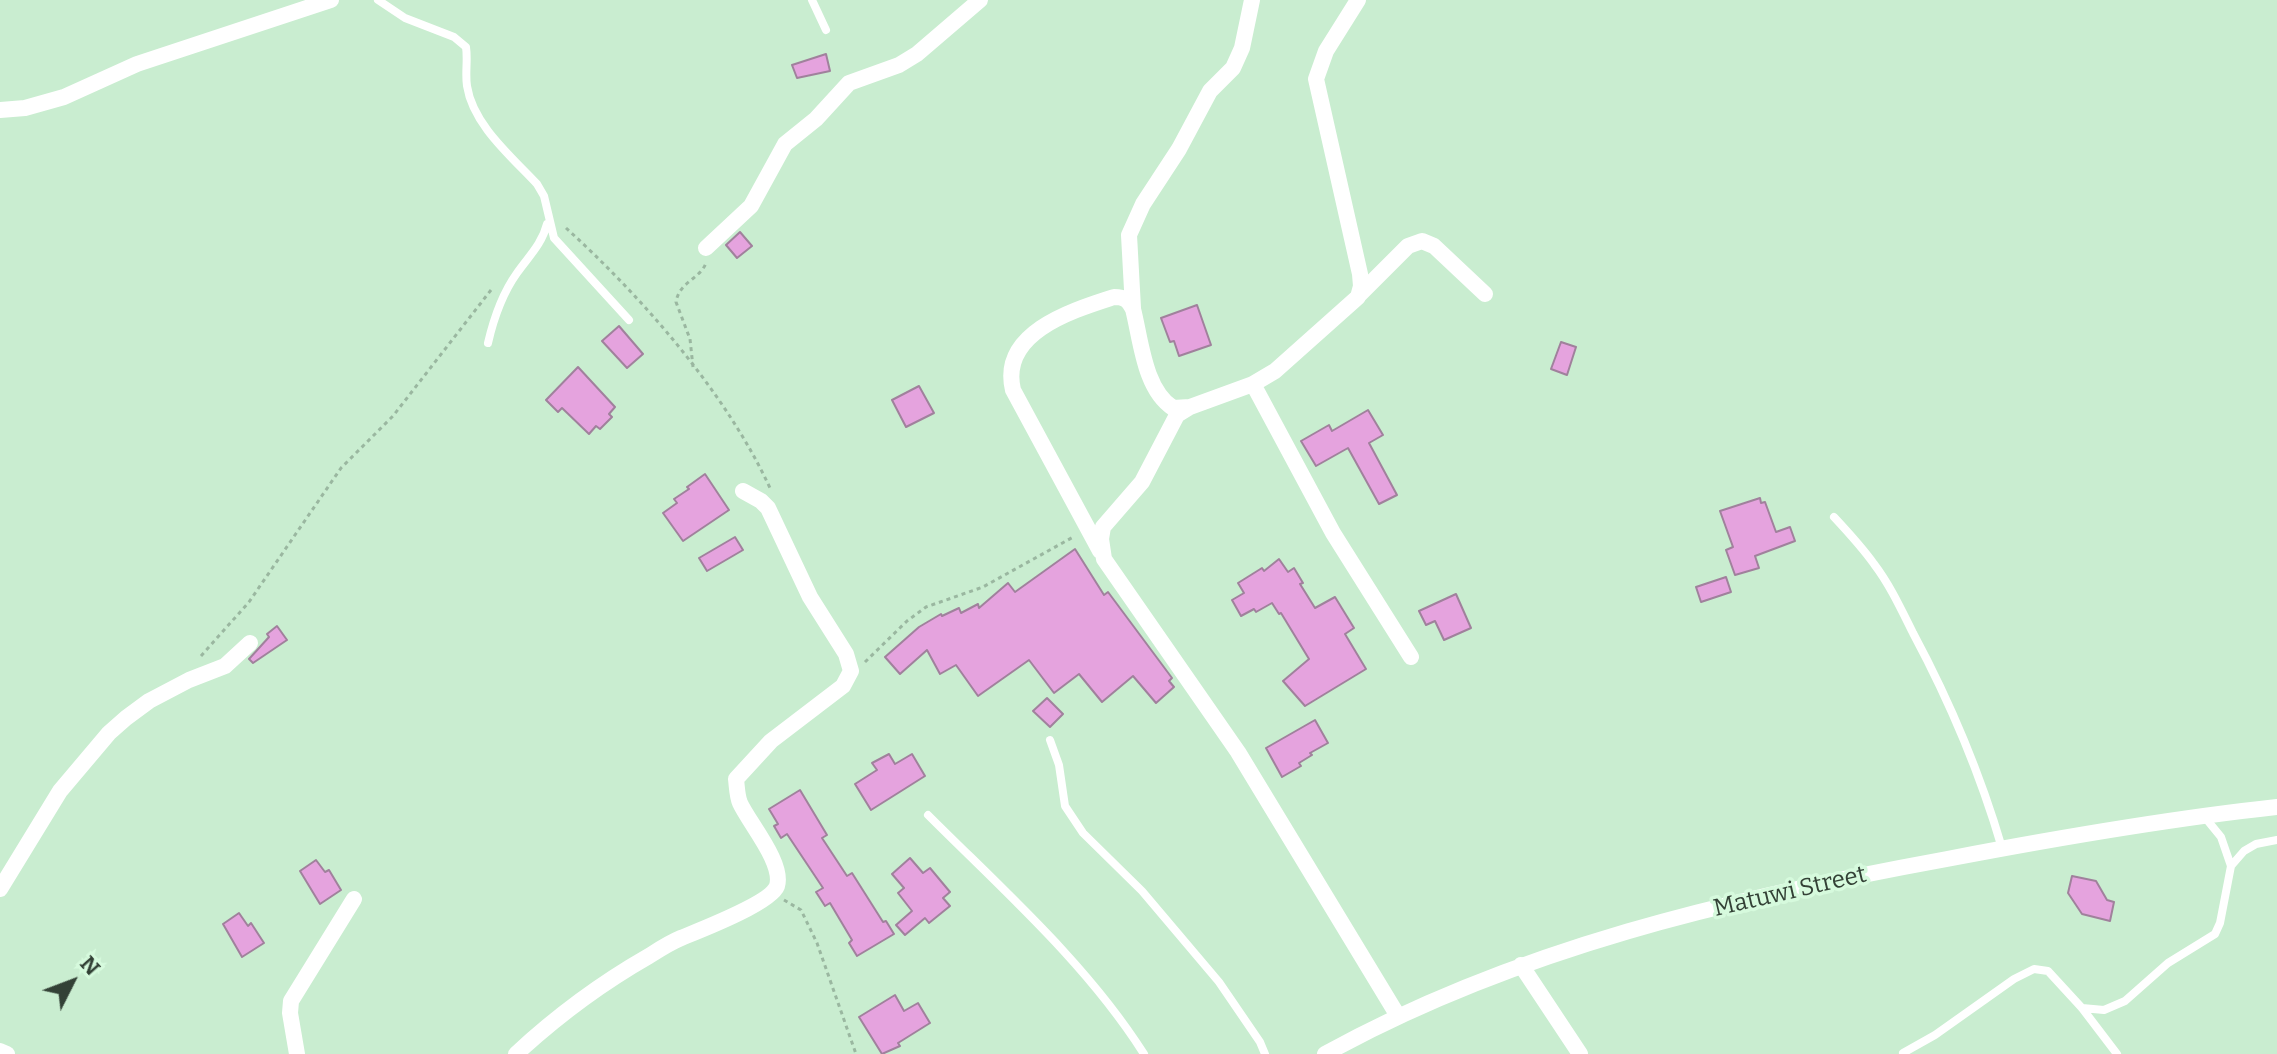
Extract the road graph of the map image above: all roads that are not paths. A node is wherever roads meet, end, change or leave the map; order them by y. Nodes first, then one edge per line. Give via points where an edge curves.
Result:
1 (331, 0) edge
2 (378, 0) edge
3 (812, 0) edge
4 (980, 0) edge
5 (1252, 0) edge
6 (1358, 0) edge
7 (826, 30) dead end
8 (0, 110) edge
9 (548, 219) junction
10 (706, 248) road end
11 (1485, 294) dead end
12 (1358, 297) junction
13 (1133, 309) junction
14 (629, 320) dead end
15 (488, 343) dead end
16 (1253, 384) junction
17 (1190, 407) junction
18 (743, 491) dead end
19 (1834, 517) dead end
20 (1104, 559) junction
21 (250, 643) dead end
22 (1411, 657) dead end
23 (1050, 740) dead end
24 (2277, 807) edge
25 (928, 815) dead end
26 (2203, 815) junction
27 (2277, 840) edge
28 (2002, 848) junction
29 (2231, 866) junction
30 (0, 889) edge
31 (354, 899) dead end
32 (1521, 965) junction
33 (2082, 1008) junction
34 (1398, 1016) junction
35 (0, 1051) edge
36 (1903, 1053) edge
37 (7, 1054) edge
38 (297, 1054) edge
39 (516, 1054) edge
40 (1144, 1054) edge
41 (1265, 1054) edge
42 (1325, 1054) edge
43 (1580, 1054) edge
44 (2117, 1054) edge

1 - 8 street via 137,64 64,97
2 - 9 lane via 466,47 471,102 537,184
3 - 7 lane
4 - 10 street via 917,54 849,83 785,144 751,206
5 - 13 street via 1233,68 1210,91 1129,235
6 - 12 street via 1326,51 1316,79 1360,274
9 - 14 lane via 560,246
9 - 15 lane via 544,236 497,309
11 - 12 street via 1422,241 1408,246
12 - 16 street
13 - 17 street via 1158,393 1173,408
13 - 20 street via 1122,297 1114,297 1054,318 1032,335 1011,368 1013,390
16 - 17 street
16 - 22 street via 1333,533
17 - 20 street via 1177,415 1136,491 1103,527
18 - 39 street via 761,501 774,518 851,671 843,686 771,741 736,779 739,801 761,836 777,885 724,921 629,965
19 - 28 lane via 1888,584 1928,662 1972,759
20 - 34 street via 1238,752
21 - 30 street via 225,666 149,701 109,733 60,791
23 - 41 lane via 1065,806 1083,833 1193,950
24 - 26 street, Matuwi Street
25 - 40 lane via 1045,932
26 - 28 street, Matuwi Street
26 - 29 lane via 2221,837
27 - 29 lane via 2256,844
28 - 32 street, Matuwi Street via 1802,887 1631,930
29 - 33 lane via 2215,934 2168,963 2117,1006
31 - 38 street via 291,1001
32 - 34 street, Matuwi Street
32 - 43 street
33 - 36 lane via 2048,971 2034,969
33 - 44 lane
34 - 42 street, Matuwi Street
35 - 37 street

